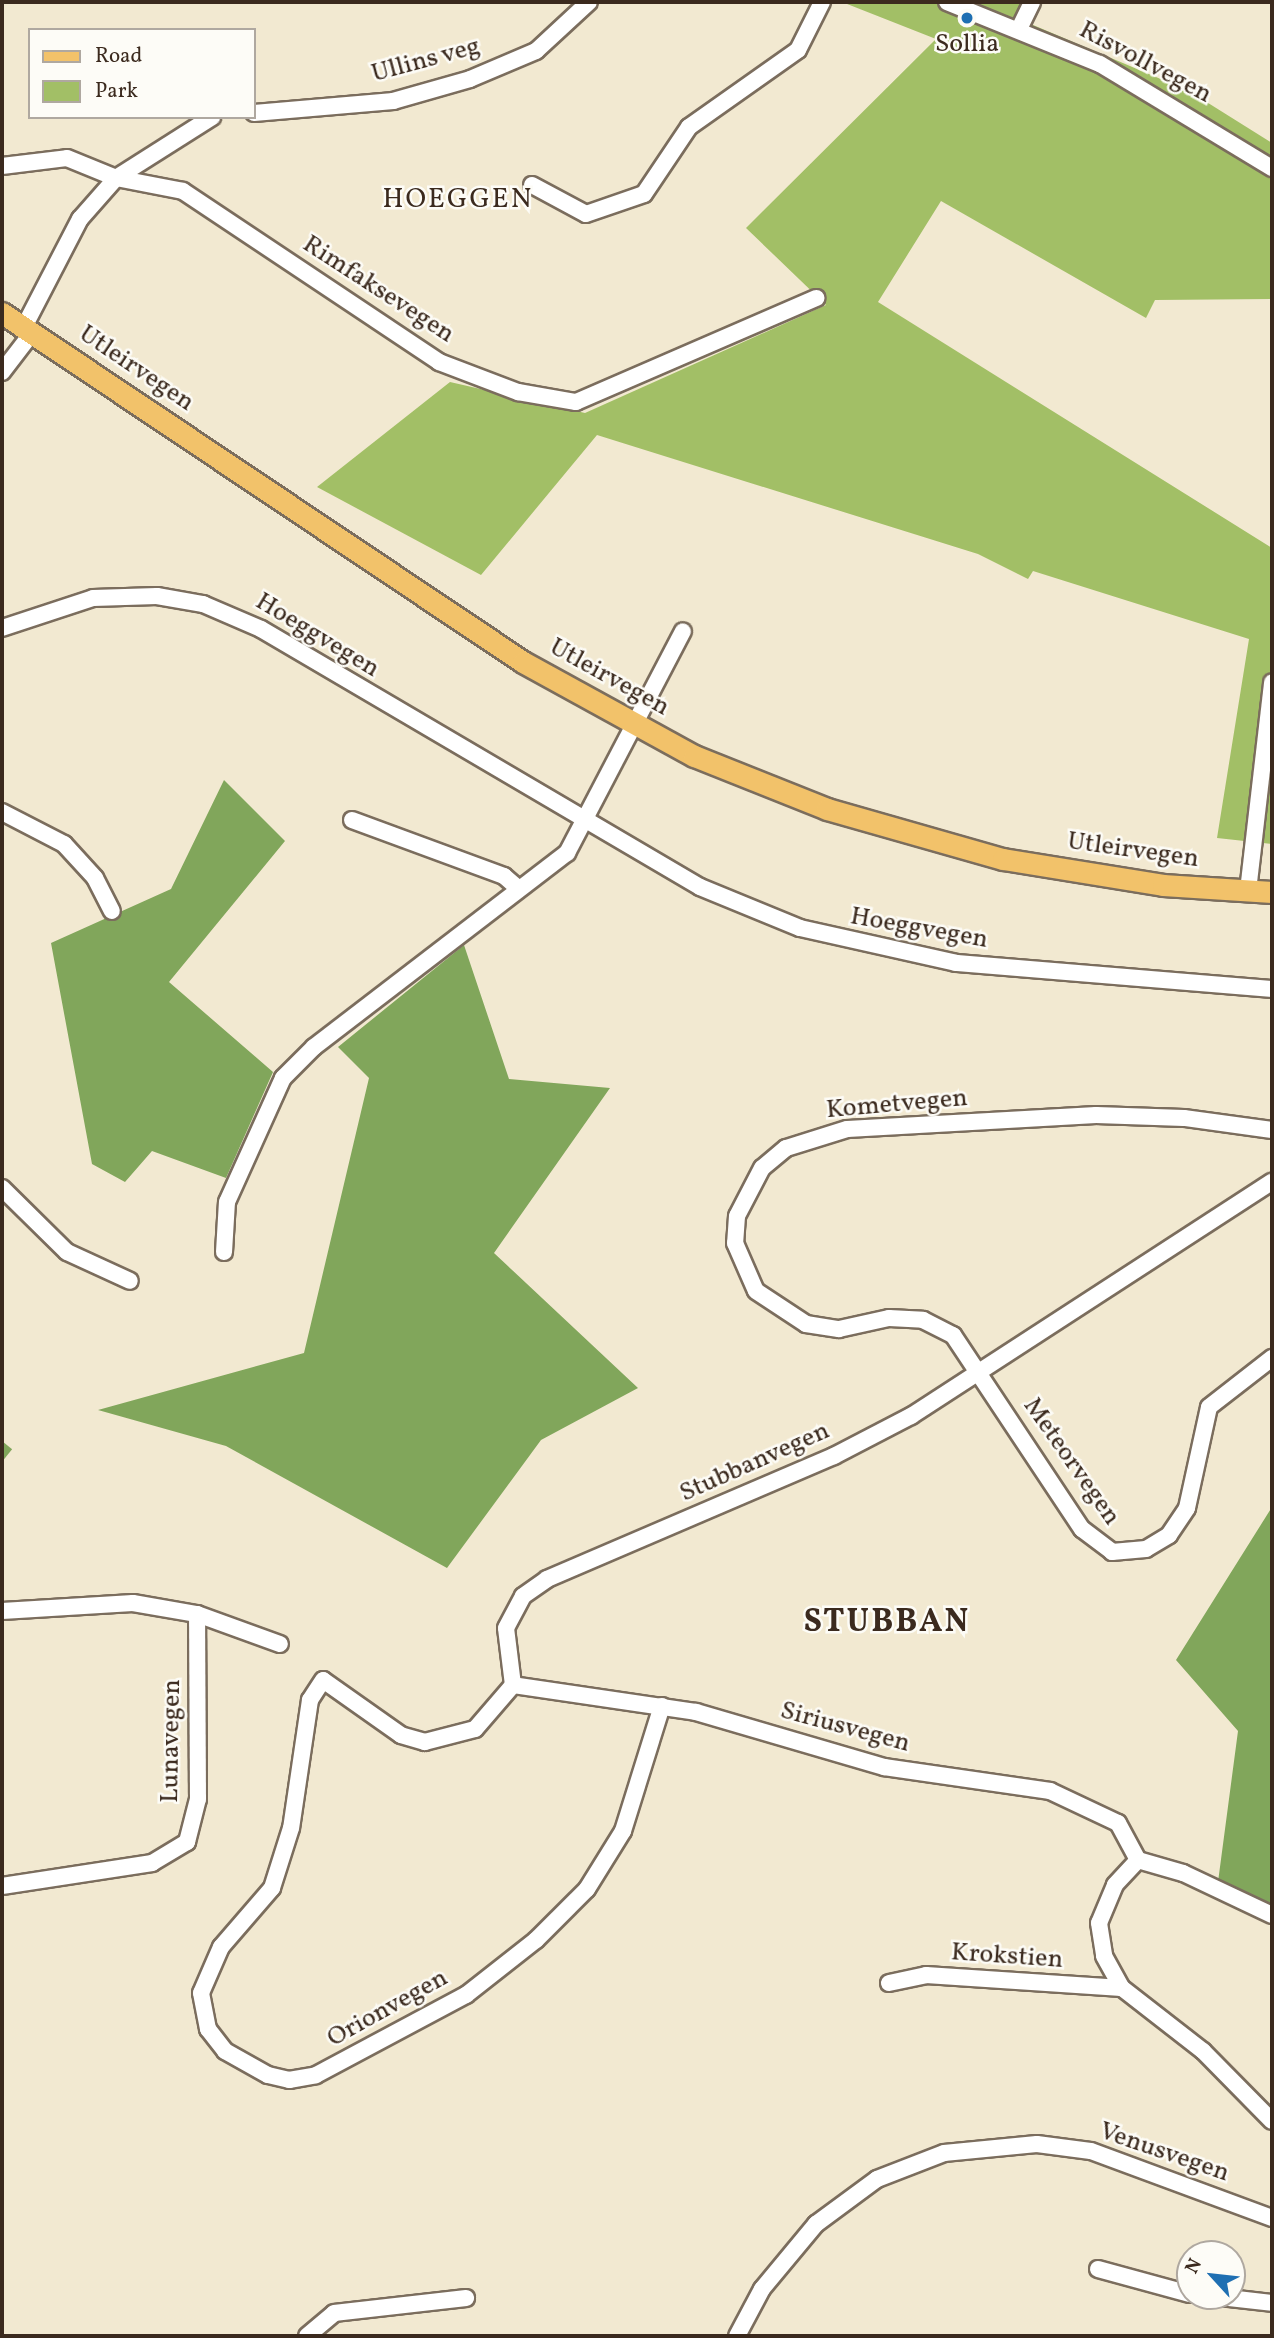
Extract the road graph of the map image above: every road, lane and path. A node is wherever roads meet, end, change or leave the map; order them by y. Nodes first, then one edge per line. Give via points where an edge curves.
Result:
1 (589, 2) edge
2 (822, 2) edge
3 (947, 2) edge
4 (1032, 2) edge
5 (1020, 27) junction
6 (256, 113) edge
7 (209, 119) edge
8 (2, 166) edge
9 (1272, 168) edge
10 (116, 178) junction
11 (532, 185) dead end
12 (816, 298) dead end
13 (2, 313) edge
14 (28, 330) junction
15 (2, 372) edge
16 (2, 628) edge
17 (683, 631) dead end
18 (1272, 682) edge
19 (631, 725) junction
20 (2, 812) edge
21 (352, 820) dead end
22 (582, 822) junction
23 (519, 889) junction
24 (1248, 891) junction
25 (1272, 892) edge
26 (112, 911) dead end
27 (1272, 989) edge
28 (1272, 1130) edge
29 (1272, 1182) edge
30 (2, 1188) edge
31 (224, 1252) dead end
32 (130, 1281) dead end
33 (1272, 1358) edge
34 (980, 1374) junction
35 (2, 1611) edge
36 (197, 1614) junction
37 (280, 1644) dead end
38 (513, 1685) junction
39 (662, 1706) junction
40 (1138, 1860) junction
41 (2, 1886) edge
42 (1272, 1915) edge
43 (889, 1983) dead end
44 (1122, 1988) junction
45 (1272, 2121) edge
46 (1272, 2218) edge
47 (1098, 2269) dead end
48 (1176, 2290) edge
49 (466, 2298) dead end
50 (1246, 2300) edge
51 (1272, 2303) edge
52 (307, 2336) edge
53 (737, 2336) edge

1 - 6 street, Ullins veg via 536,51 470,79 393,101
2 - 11 street via 798,50 689,127 643,194 586,215
3 - 5 street, Risvollvegen
4 - 5 street
5 - 9 street, Risvollvegen via 1172,103
7 - 10 street
8 - 10 street via 67,158
10 - 12 street, Rimfaksevegen via 183,191 439,362 518,392 576,402
10 - 14 street via 80,219
13 - 14 main road, Utleirvegen
14 - 15 street
14 - 19 main road, Utleirvegen via 513,655
16 - 22 street, Hoeggvegen via 68,602 124,595 226,612
17 - 19 street
18 - 24 street
19 - 22 street
19 - 24 main road, Utleirvegen via 781,793 940,844 1099,876
20 - 26 street via 64,844 95,878
21 - 23 street via 493,872
22 - 23 street via 567,853
22 - 27 street, Hoeggvegen via 700,887 874,949 1003,968
23 - 31 street via 283,1078 227,1202
24 - 25 main road, Utleirvegen
28 - 34 street, Kometvegen via 1184,1118 1096,1115 847,1129 786,1148 762,1168 737,1216 735,1243 756,1291 774,1308 806,1324 839,1329 889,1318 937,1324 953,1335
29 - 34 street, Stubbanvegen
30 - 32 street via 66,1252
33 - 34 street, Meteorvegen via 1209,1408 1187,1508 1169,1535 1124,1553 1101,1547 1082,1529
34 - 38 street, Stubbanvegen via 834,1456 547,1580 523,1596 506,1628
35 - 36 street via 133,1603
36 - 37 street
36 - 41 street, Lunavegen via 198,1799 187,1842 152,1863
38 - 39 street, Siriusvegen
38 - 39 street, Orionvegen via 475,1729 425,1742 401,1735 323,1680 310,1700 291,1828 272,1888 221,1947 201,1993 208,2029 225,2051 289,2080 345,2064 466,1995 536,1940 587,1889 623,1831
39 - 40 street, Siriusvegen via 884,1767 1050,1791 1118,1823
40 - 42 street via 1183,1873
40 - 44 street, Krokstien via 1115,1885 1098,1923 1104,1956
43 - 44 street, Krokstien via 926,1975
44 - 45 street, Krokstien via 1203,2051
46 - 53 street, Venusvegen via 1091,2151 1037,2144 944,2153 877,2179 816,2224 762,2289
47 - 48 street
49 - 52 street via 334,2313
50 - 51 street

